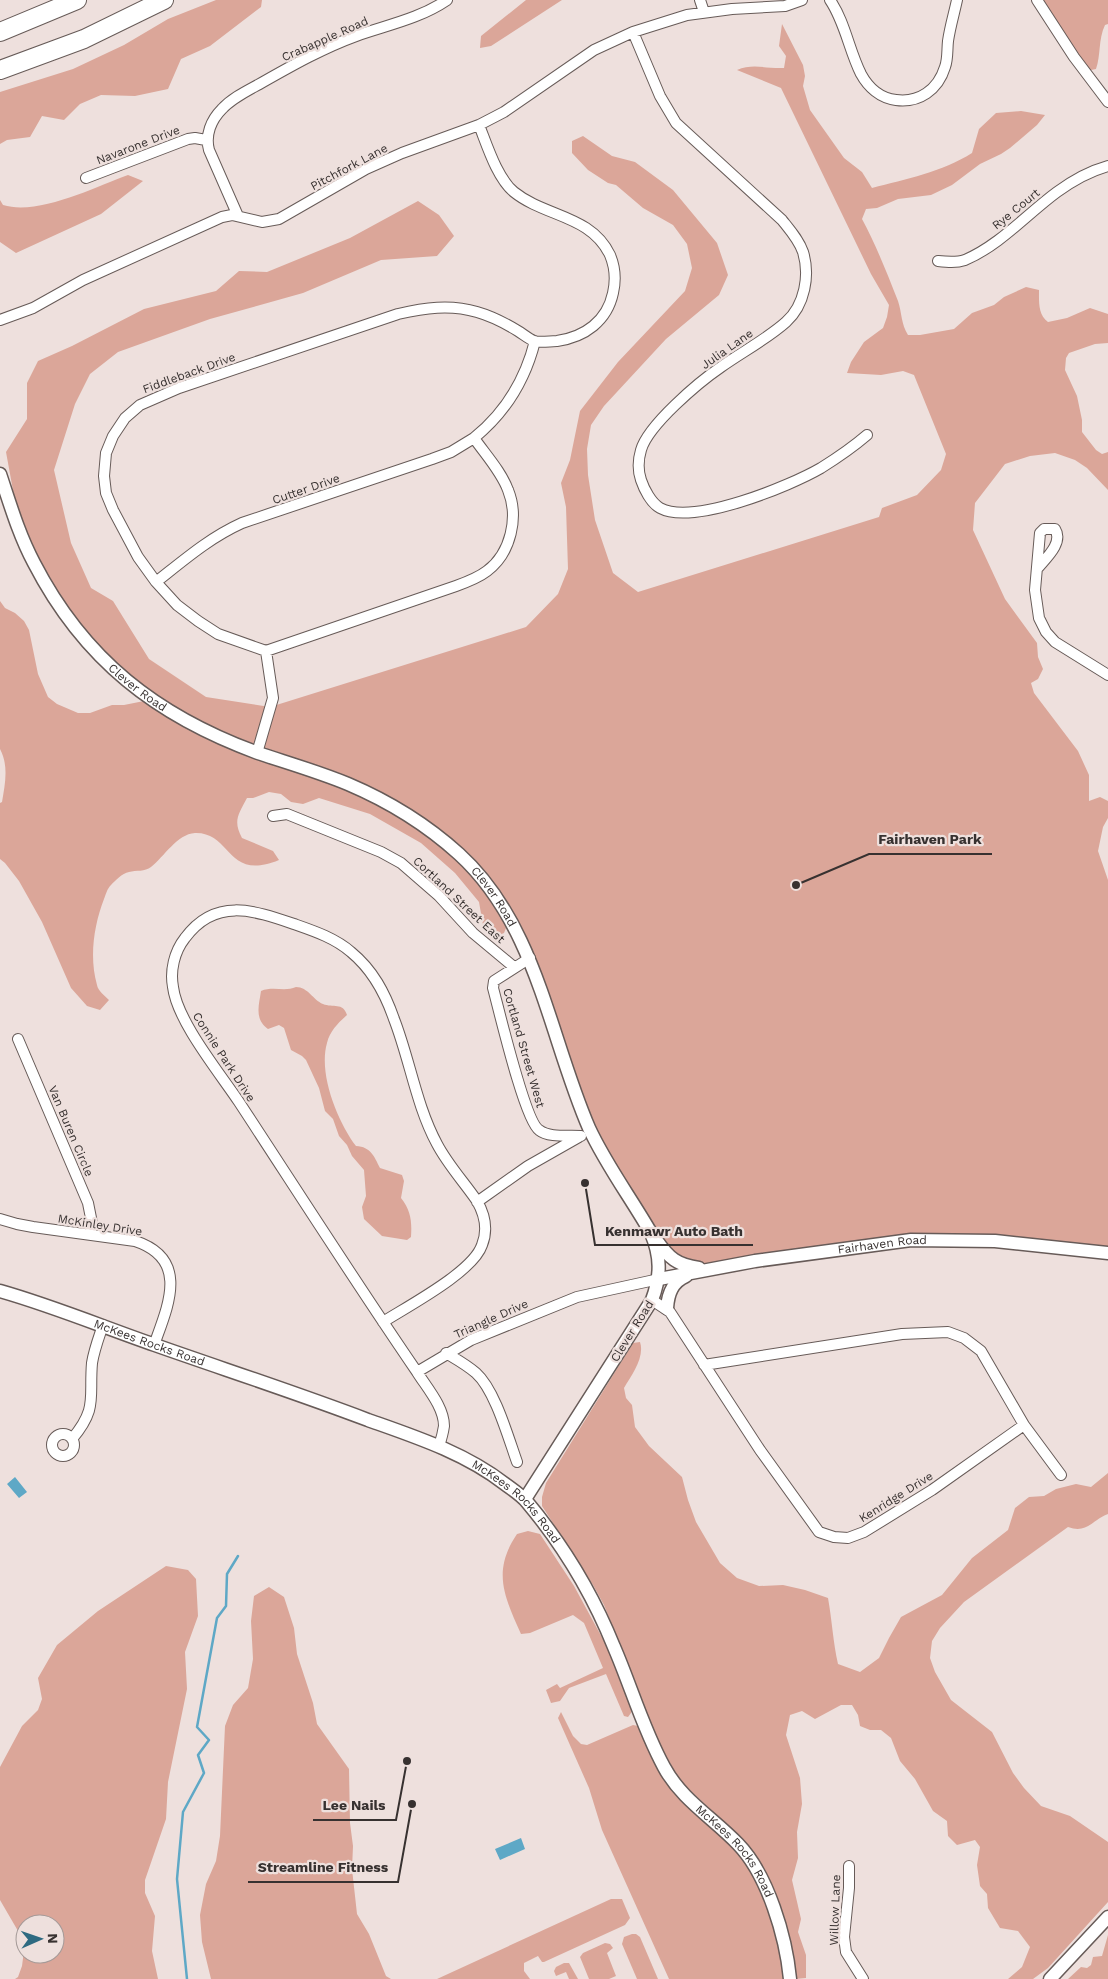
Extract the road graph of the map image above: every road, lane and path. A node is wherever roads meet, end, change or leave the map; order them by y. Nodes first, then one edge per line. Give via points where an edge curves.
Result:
1 (77, 0) edge
2 (164, 0) edge
3 (448, 0) edge
4 (700, 0) edge
5 (802, 0) edge
6 (830, 0) edge
7 (957, 0) edge
8 (1036, 0) edge
9 (704, 12) junction
10 (4, 30) edge
11 (633, 32) junction
12 (0, 70) edge
13 (1108, 102) edge
14 (478, 125) junction
15 (206, 140) junction
16 (1108, 166) edge
17 (86, 178) dead end
18 (238, 216) junction
19 (938, 261) dead end
20 (0, 320) edge
21 (535, 341) junction
22 (867, 435) dead end
23 (474, 438) junction
24 (0, 474) edge
25 (1037, 569) dead end
26 (156, 582) junction
27 (266, 651) junction
28 (1108, 675) edge
29 (258, 752) junction
30 (273, 816) dead end
31 (530, 958) junction
32 (514, 967) junction
33 (18, 1039) dead end
34 (586, 1133) junction
35 (477, 1202) junction
36 (0, 1218) edge
37 (651, 1233) junction
38 (90, 1235) junction
39 (1108, 1253) edge
40 (709, 1269) junction
41 (695, 1271) junction
42 (658, 1279) junction
43 (0, 1291) edge
44 (652, 1300) junction
45 (667, 1308) junction
46 (383, 1322) junction
47 (103, 1325) junction
48 (154, 1345) junction
49 (446, 1353) junction
50 (704, 1365) junction
51 (417, 1372) junction
52 (1024, 1425) junction
53 (72, 1439) dead end
54 (440, 1446) junction
55 (518, 1462) dead end
56 (1062, 1475) dead end
57 (525, 1499) junction
58 (849, 1866) dead end
59 (1108, 1917) edge
60 (790, 1979) edge
61 (863, 1979) edge
62 (1050, 1979) edge

1 - 10 highway
2 - 12 highway via 84,38
3 - 15 street, Crabapple Road via 420,15 354,37 302,60 233,99 213,121
4 - 9 street
5 - 9 street, Pitchfork Lane via 785,6
6 - 7 street via 870,88 894,100 908,100 932,90 941,78
8 - 13 street
9 - 11 street, Pitchfork Lane via 687,14
11 - 14 street, Pitchfork Lane via 594,50 504,112
11 - 22 street, Julia Lane via 660,96 676,123 782,220 794,235 806,264 803,294 788,321 719,368 676,405 647,438 640,450 638,465 650,497 658,507 671,512 695,512 721,506 767,492 820,468
14 - 18 street, Pitchfork Lane via 366,169 280,219 262,222
14 - 21 street via 502,176 514,192 590,230 599,238 612,260 615,284 612,296 595,326 565,340
15 - 17 street, Navarone Drive via 188,139
15 - 18 street
16 - 19 street, Rye Court via 1057,192 993,244 964,260
18 - 20 street, Pitchfork Lane via 222,217 83,280 33,308
21 - 23 street via 522,379 508,404
21 - 26 street, Fiddleback Drive via 476,312 442,307 419,309 188,385 140,405 125,418 113,436 106,453 104,476 113,510 138,557
23 - 26 street, Cutter Drive via 451,452 223,532
23 - 27 street via 500,476 513,506 510,538 502,555 488,570 456,586
24 - 29 street, Clever Road via 33,562 47,587 99,655 139,692 167,711
25 - 28 street via 1036,605 1046,632 1055,642
26 - 27 street, Fiddleback Drive via 198,622 218,634
27 - 29 street via 273,698
29 - 31 street, Clever Road via 348,784 416,820 460,854 483,880 503,907
30 - 32 street, Cortland Street East via 287,814 401,863 439,896 473,933
31 - 32 street, Cortland Street West
31 - 34 street, Clever Road
32 - 34 street, Cortland Street West via 497,978 493,988 530,1117 543,1132
33 - 38 street, Van Buren Circle via 88,1203 92,1224
34 - 35 street via 528,1166
34 - 37 street, Clever Road
35 - 46 street, Connie Park Drive via 486,1224 482,1247 476,1257
35 - 46 street, Connie Park Drive via 436,1143 417,1094 397,1026 381,986 367,967 350,951 319,933 250,910 222,912 207,917 194,927 182,941 172,976 173,991 181,1013
36 - 38 street, McKinley Drive via 16,1224
37 - 40 street via 674,1261
37 - 42 street, Clever Road via 659,1256
38 - 48 street, McKinley Drive via 145,1244 162,1259 172,1281 171,1295
39 - 40 street, Fairhaven Road via 996,1241 911,1240
40 - 41 street, Fairhaven Road
41 - 42 street, Fairhaven Road
41 - 45 street via 680,1278 673,1286
42 - 44 street, Clever Road
42 - 49 street, Triangle Drive via 577,1297
43 - 47 street, McKees Rocks Road
44 - 45 street, Kenridge Drive
44 - 57 street, Clever Road
45 - 50 street, Kenridge Drive
46 - 51 street, Connie Park Drive
47 - 48 street, McKees Rocks Road
47 - 53 street via 92,1360 91,1406
48 - 54 street, McKees Rocks Road
49 - 51 street, Triangle Drive
49 - 55 street via 468,1366 484,1383
50 - 52 street via 902,1334 948,1332 964,1338 981,1351
50 - 52 street, Kenridge Drive via 819,1532 834,1537 848,1538 864,1532 932,1490
51 - 54 street via 440,1409 444,1428
52 - 56 street
54 - 57 street, McKees Rocks Road via 493,1474
57 - 60 street, McKees Rocks Road via 574,1568 596,1606 664,1767 682,1793 740,1846 754,1866 777,1920
58 - 61 street, Willow Lane via 844,1937 846,1952
59 - 62 street

